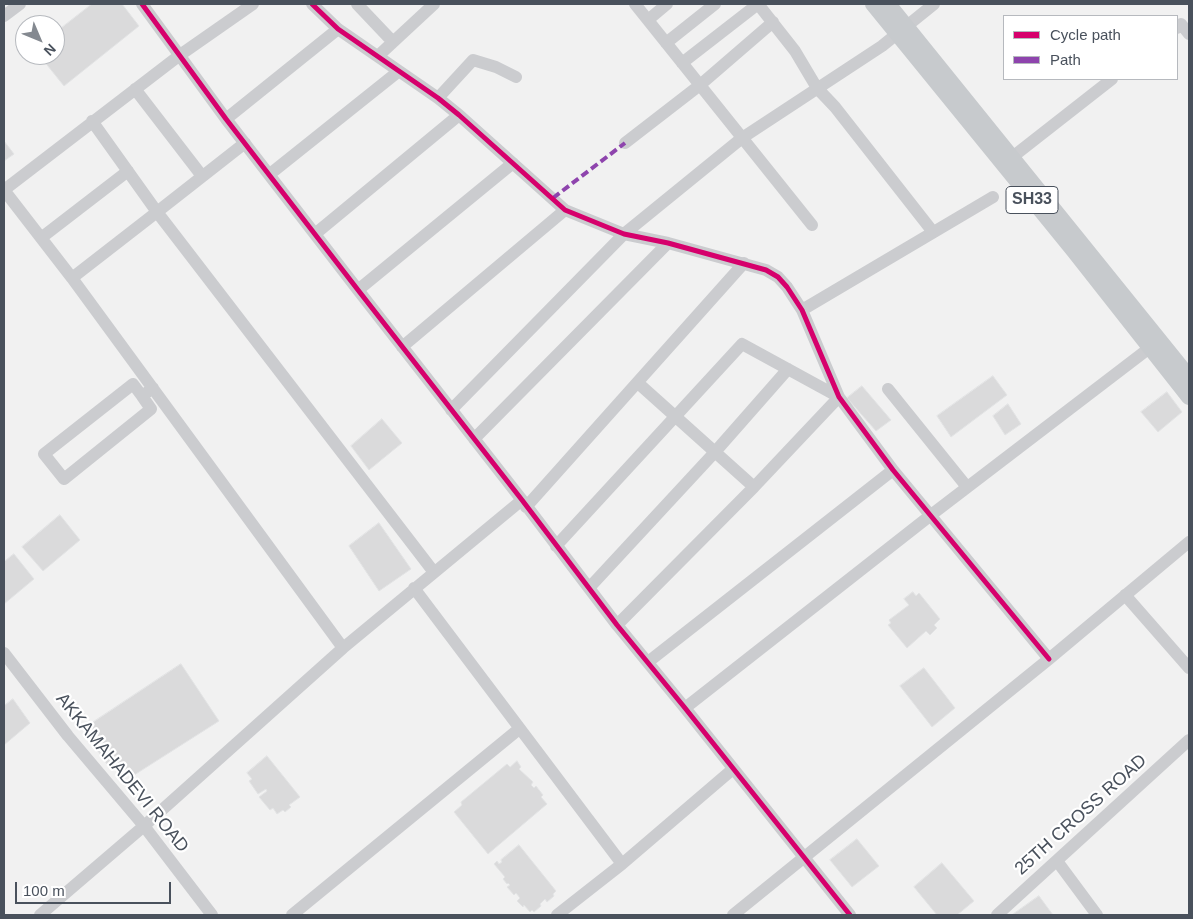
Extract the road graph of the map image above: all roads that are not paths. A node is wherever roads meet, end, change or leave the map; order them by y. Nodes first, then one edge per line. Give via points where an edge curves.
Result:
1 (20, 4) edge
2 (142, 4) edge
3 (253, 4) edge
4 (312, 4) edge
5 (357, 4) edge
6 (434, 4) edge
7 (635, 4) edge
8 (667, 4) edge
9 (715, 4) edge
10 (758, 4) edge
11 (873, 4) edge
12 (888, 4) edge
13 (934, 4) edge
14 (4, 16) edge
15 (648, 20) junction
16 (773, 22) junction
17 (1178, 27) edge
18 (338, 29) junction
19 (902, 31) junction
20 (1189, 34) edge
21 (392, 42) junction
22 (666, 42) junction
23 (180, 55) junction
24 (378, 56) junction
25 (682, 63) junction
26 (399, 71) junction
27 (516, 77) dead end
28 (1111, 80) edge
29 (700, 85) junction
30 (817, 88) junction
31 (135, 89) junction
32 (438, 98) junction
33 (459, 115) junction
34 (226, 119) junction
35 (92, 121) junction
36 (742, 138) junction
37 (245, 142) junction
38 (626, 143) dead end
39 (1008, 161) junction
40 (513, 163) junction
41 (128, 170) junction
42 (270, 174) junction
43 (202, 176) junction
44 (4, 190) edge
45 (993, 197) dead end
46 (565, 210) junction
47 (157, 212) junction
48 (812, 225) dead end
49 (933, 232) junction
50 (315, 234) junction
51 (624, 234) junction
52 (41, 238) junction
53 (668, 243) junction
54 (744, 264) junction
55 (72, 278) junction
56 (358, 290) junction
57 (802, 310) junction
58 (1155, 344) junction
59 (402, 347) junction
60 (788, 369) junction
61 (1189, 377) edge
62 (638, 383) junction
63 (153, 388) junction
64 (888, 389) dead end
65 (142, 396) junction
66 (839, 397) junction
67 (1189, 397) edge
68 (451, 410) junction
69 (676, 417) junction
70 (474, 439) junction
71 (715, 452) junction
72 (894, 470) junction
73 (754, 487) junction
74 (967, 487) junction
75 (524, 503) junction
76 (931, 515) junction
77 (1189, 542) edge
78 (556, 546) junction
79 (434, 571) junction
80 (414, 588) junction
81 (589, 588) junction
82 (1125, 595) junction
83 (618, 626) junction
84 (343, 648) junction
85 (4, 653) edge
86 (1049, 659) junction
87 (648, 662) junction
88 (1189, 668) edge
89 (686, 708) junction
90 (519, 729) junction
91 (1189, 740) edge
92 (733, 769) junction
93 (144, 826) junction
94 (804, 857) junction
95 (1057, 861) junction
96 (622, 864) junction
97 (40, 915) edge
98 (212, 915) edge
99 (292, 915) edge
100 (557, 915) edge
101 (733, 915) edge
102 (850, 915) edge
103 (997, 915) edge
104 (1097, 915) edge

1 - 14 street
2 - 23 street
3 - 23 street
4 - 18 street
5 - 21 street
6 - 21 street
7 - 15 street
8 - 15 street
9 - 22 street
10 - 16 street
10 - 25 street
11 - 19 main road, SH33
12 - 19 main road
13 - 19 street
15 - 22 street
16 - 29 street
16 - 30 street
17 - 20 street via 1182,24
18 - 24 street
18 - 34 street
19 - 30 street
19 - 39 main road, SH33
21 - 24 street
22 - 25 street
23 - 31 street
23 - 34 street
24 - 26 street
25 - 29 street
26 - 32 street
26 - 42 street
27 - 32 street via 473,60
28 - 39 street
29 - 36 street
29 - 38 street
30 - 36 street
30 - 49 street
31 - 35 street
31 - 43 street
32 - 33 street
33 - 40 street
33 - 50 street
34 - 37 street
35 - 41 street
35 - 44 street
36 - 48 street
36 - 51 street
37 - 42 street
37 - 43 street
39 - 58 main road, SH33
40 - 46 street
40 - 56 street
41 - 47 street
41 - 52 street
42 - 50 street
43 - 47 street
44 - 52 street
45 - 49 street
46 - 51 street
46 - 59 street
47 - 55 street
47 - 79 street
49 - 57 street
50 - 56 street
51 - 53 street
51 - 68 street
52 - 55 street
53 - 54 street
53 - 70 street
54 - 57 street via 778,276
54 - 62 street
55 - 63 street
56 - 59 street
57 - 66 street
58 - 61 main road
58 - 67 main road, SH33
58 - 74 street
59 - 68 street
60 - 66 street
60 - 69 street via 742,344
60 - 71 street
62 - 69 street
62 - 75 street
63 - 65 street
63 - 84 street
64 - 74 street
65 - 65 street via 151,409 64,479 44,454 133,384
66 - 72 street
66 - 73 street
68 - 70 street
69 - 71 street
69 - 78 street
70 - 75 street
71 - 73 street
71 - 81 street
72 - 76 street
72 - 87 street
73 - 83 street
74 - 76 street
75 - 78 street
75 - 79 street
76 - 86 street
76 - 89 street
77 - 82 street
78 - 81 street
79 - 80 street
80 - 84 street
80 - 90 street
81 - 83 street
82 - 86 street
82 - 88 street
83 - 87 street
84 - 93 street
85 - 93 street, AKKAMAHADEVI ROAD
86 - 94 street
87 - 89 street
89 - 92 street
90 - 96 street
90 - 99 street
91 - 95 street, 25TH CROSS ROAD
92 - 94 street
92 - 96 street
93 - 97 street
93 - 98 street, AKKAMAHADEVI ROAD
94 - 101 street
94 - 102 street
95 - 103 street, 25TH CROSS ROAD
95 - 104 street
96 - 100 street

